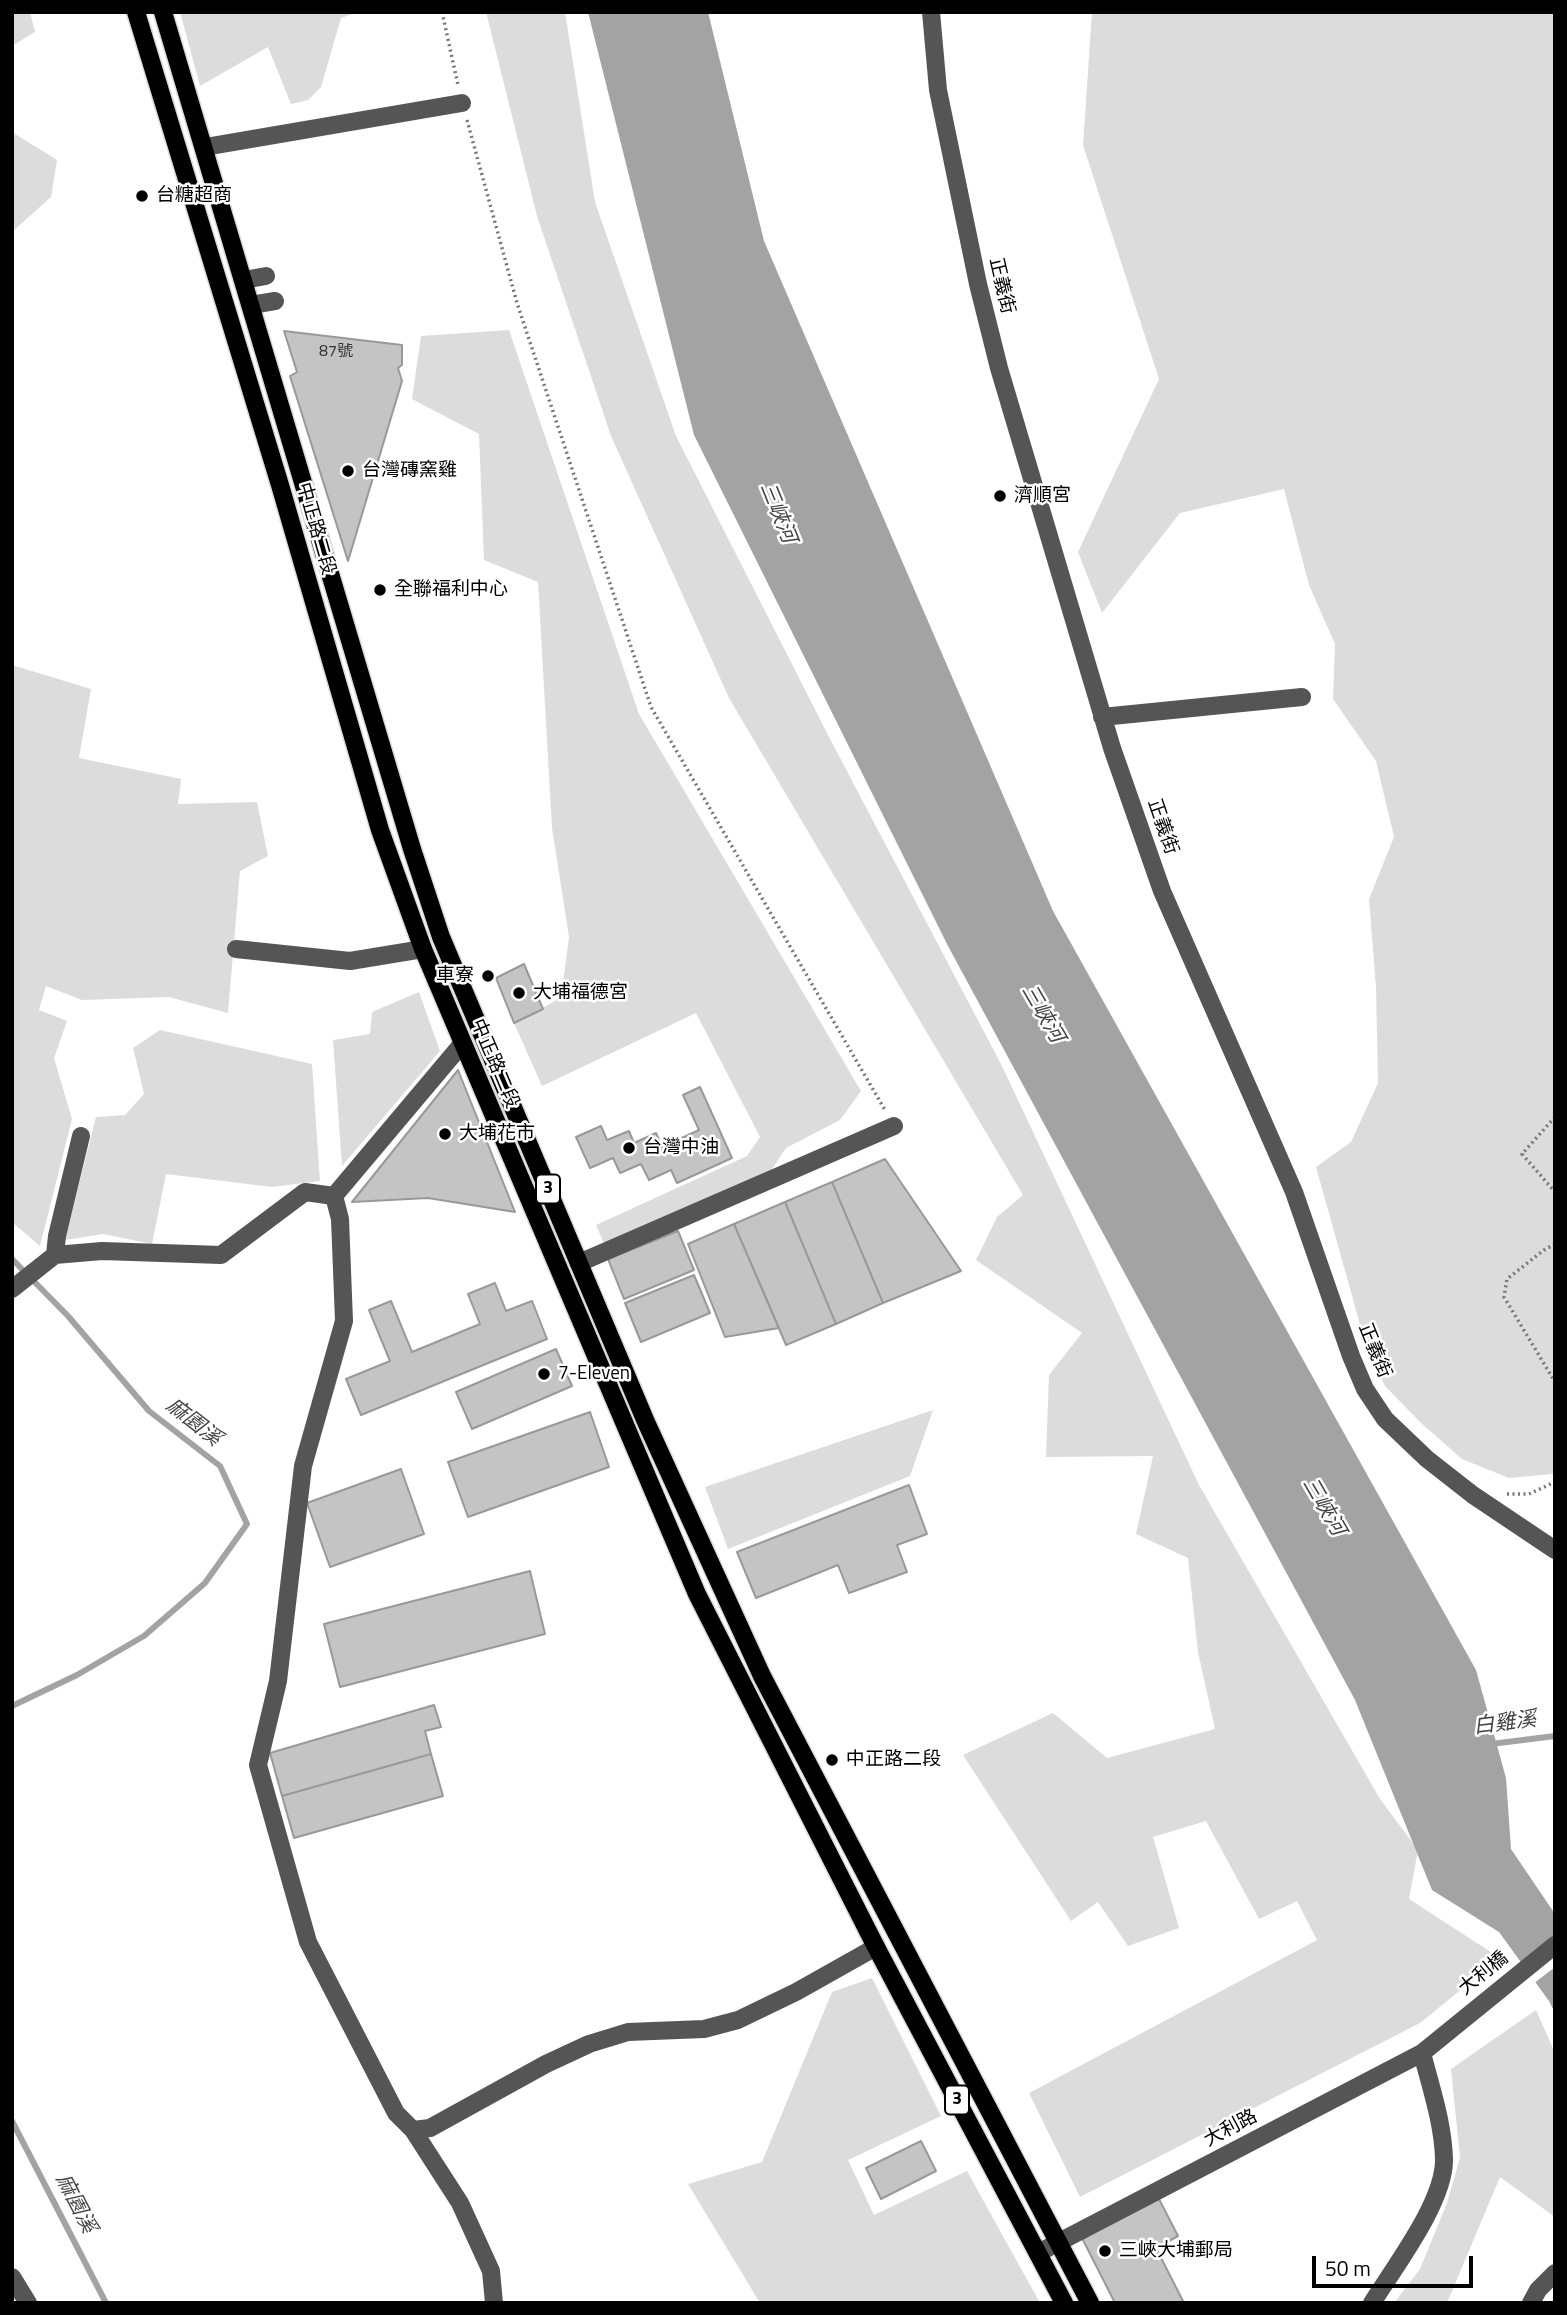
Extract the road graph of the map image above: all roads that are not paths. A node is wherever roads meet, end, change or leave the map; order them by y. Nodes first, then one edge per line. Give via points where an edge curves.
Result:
1 (136, 12) edge
2 (163, 12) edge
3 (931, 12) edge
4 (462, 103) road end
5 (205, 147) junction
6 (266, 276) dead end
7 (244, 279) junction
8 (275, 302) dead end
9 (251, 306) junction
10 (1302, 697) dead end
11 (1102, 717) junction
12 (236, 949) dead end
13 (423, 949) junction
14 (462, 1044) junction
15 (894, 1126) road end
16 (81, 1136) dead end
17 (334, 1196) junction
18 (55, 1255) junction
19 (579, 1263) junction
20 (12, 1289) edge
21 (1555, 1550) edge
22 (1555, 1945) edge
23 (876, 1947) junction
24 (1440, 2037) joint
25 (1422, 2053) junction
26 (413, 2130) junction
27 (1059, 2243) junction
28 (1038, 2253) junction
29 (1555, 2273) edge
30 (12, 2277) edge
31 (28, 2303) edge
32 (494, 2303) edge
33 (1064, 2303) edge
34 (1090, 2303) edge
35 (1372, 2303) edge
36 (1531, 2303) edge

1 - 13 main road, 中正路二段 / 3 via 380,830
2 - 5 main road, 中正路二段 / 3
3 - 11 street, 正義街 via 938,90 978,284
4 - 5 street
5 - 7 main road, 中正路二段 / 3
6 - 7 street
7 - 9 main road, 中正路二段 / 3
8 - 9 street
9 - 19 main road, 中正路二段 / 3 via 441,937
10 - 11 street
11 - 21 street, 正義街 via 1162,891 1294,1192 1365,1389 1385,1419 1427,1459
12 - 13 street via 350,961
13 - 14 main road, 中正路二段 / 3
14 - 17 street
14 - 23 main road, 中正路二段 / 3 via 697,1594
15 - 19 street
16 - 18 street
17 - 18 street via 305,1192 222,1255 102,1251
17 - 26 street via 340,1219 344,1321 303,1466 278,1681 258,1765 308,1942 396,2113
18 - 20 street
19 - 27 main road, 中正路二段 / 3 via 757,1665
22 - 24 street, 大利橋
23 - 26 street via 738,2020 704,2029 628,2032 589,2044 430,2128
23 - 28 main road, 中正路二段 / 3
24 - 25 street, 大利路
25 - 27 street, 大利路
25 - 35 street via 1444,2161 1436,2199
26 - 32 street via 460,2203 491,2271
27 - 28 street, 大利路
27 - 34 main road, 中正路二段 / 3
28 - 33 main road, 中正路二段 / 3
29 - 36 street
30 - 31 street

